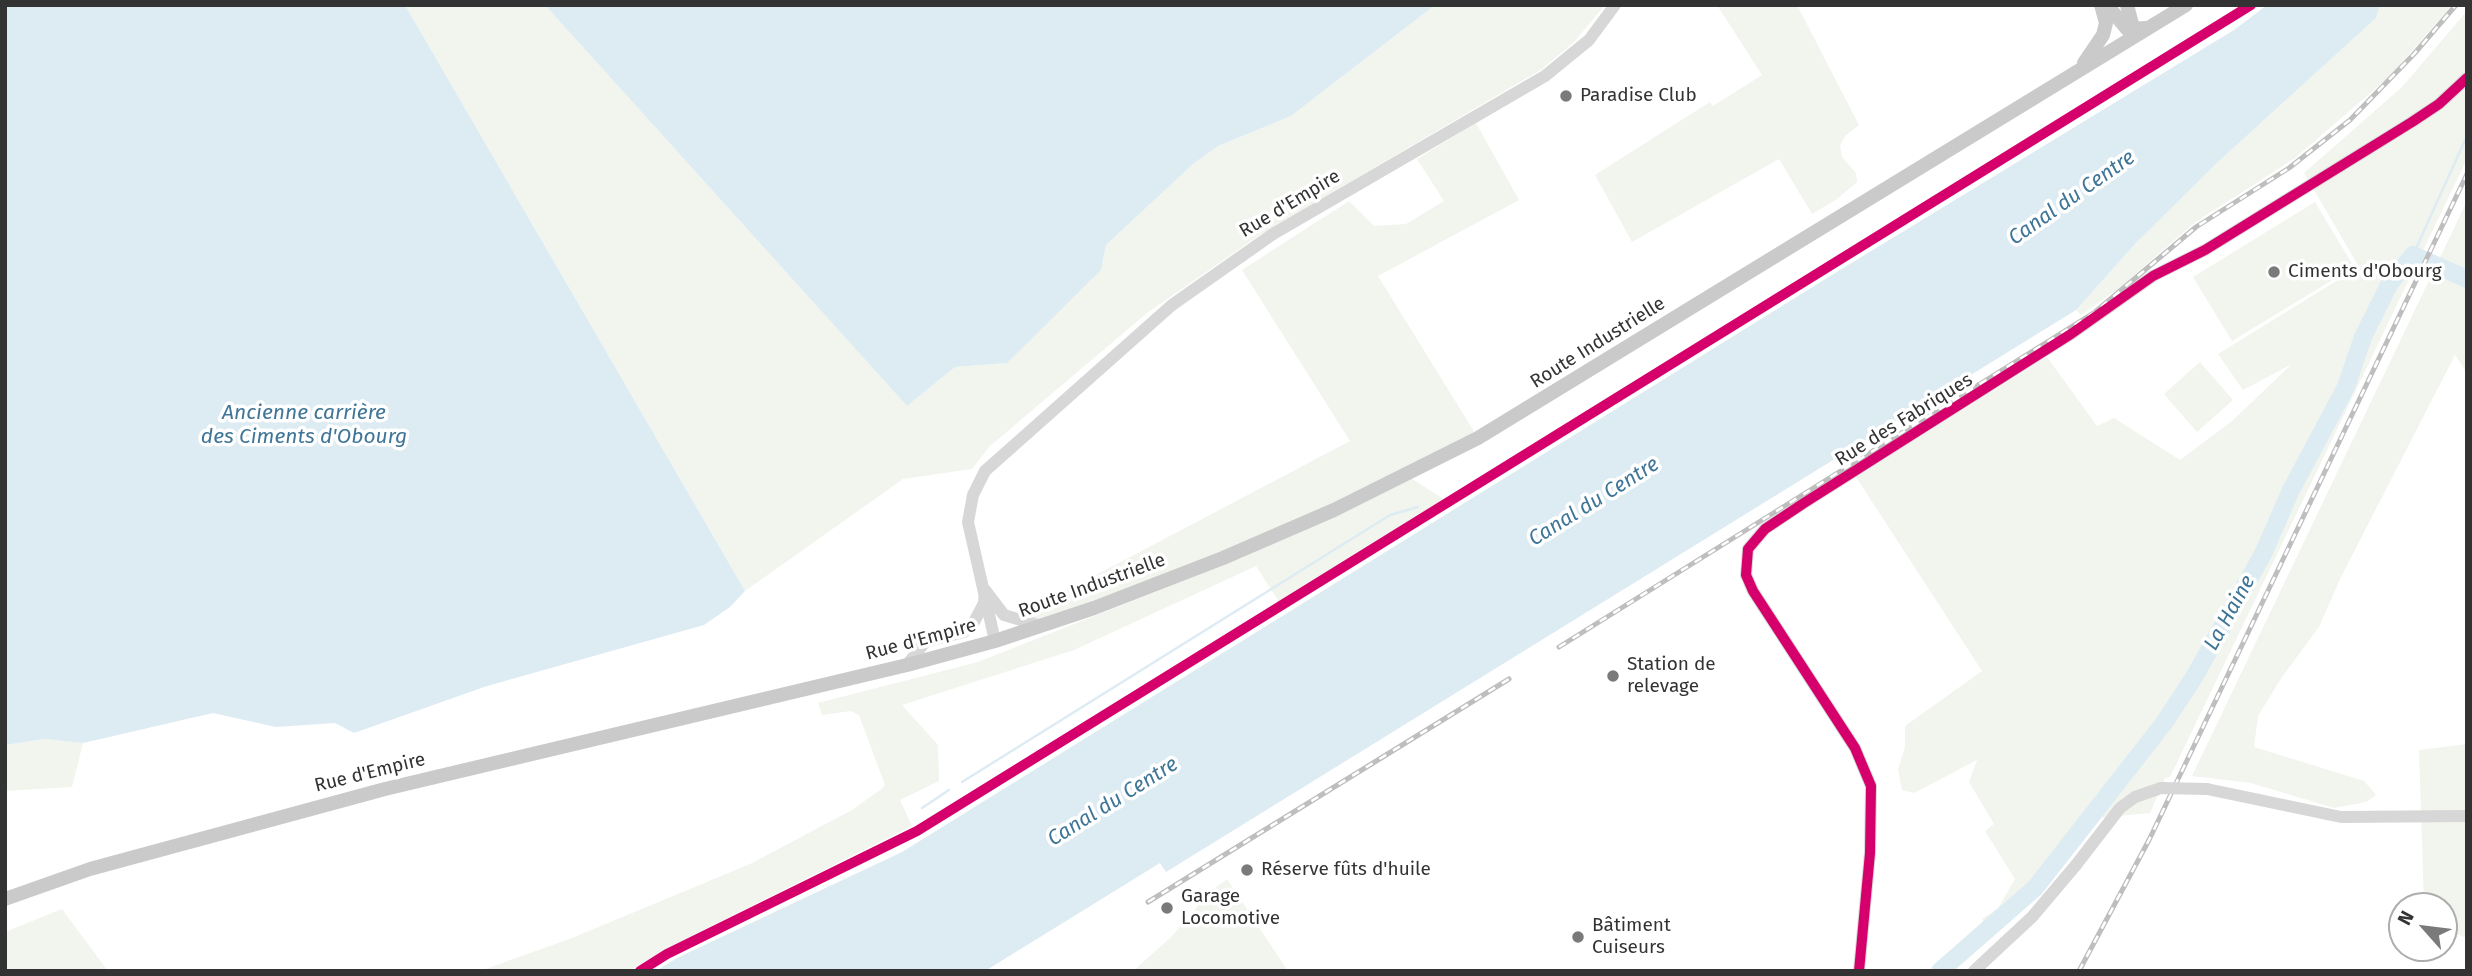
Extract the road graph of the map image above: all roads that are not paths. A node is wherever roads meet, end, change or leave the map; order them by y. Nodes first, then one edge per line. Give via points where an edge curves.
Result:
1 (1615, 5) edge
2 (2102, 5) edge
3 (2108, 5) edge
4 (2127, 5) edge
5 (2186, 5) edge
6 (2129, 37) junction
7 (2068, 76) junction
8 (2467, 78) edge
9 (985, 590) junction
10 (1041, 626) junction
11 (995, 641) junction
12 (907, 665) junction
13 (2467, 816) edge
14 (5, 898) edge
15 (1859, 971) edge
16 (1974, 971) edge

1 - 9 street, Rue d'Empire via 1589,40 1545,76 1273,234 1172,305 996,460 978,483 968,522
2 - 7 main road via 2103,35 2088,60
3 - 6 main road
4 - 6 main road
5 - 6 main road, Route Industrielle
6 - 7 main road, Route Industrielle
7 - 10 main road, Route Industrielle via 1541,401 1426,465 1223,558
8 - 15 street, Rue des Fabriques via 2412,122 2205,250 2153,276 2071,334 1804,503 1765,529 1748,549 1746,575 1753,591 1856,748 1871,786
9 - 10 street via 1004,615
9 - 11 street, Rue d'Empire
9 - 12 street via 973,625 964,632 925,642
10 - 11 main road, Route Industrielle
11 - 12 main road, Rue d'Empire
12 - 14 main road, Rue d'Empire via 385,789 90,869
13 - 16 street, bridge via 2341,817 2207,789 2161,788 2120,808 2032,917

